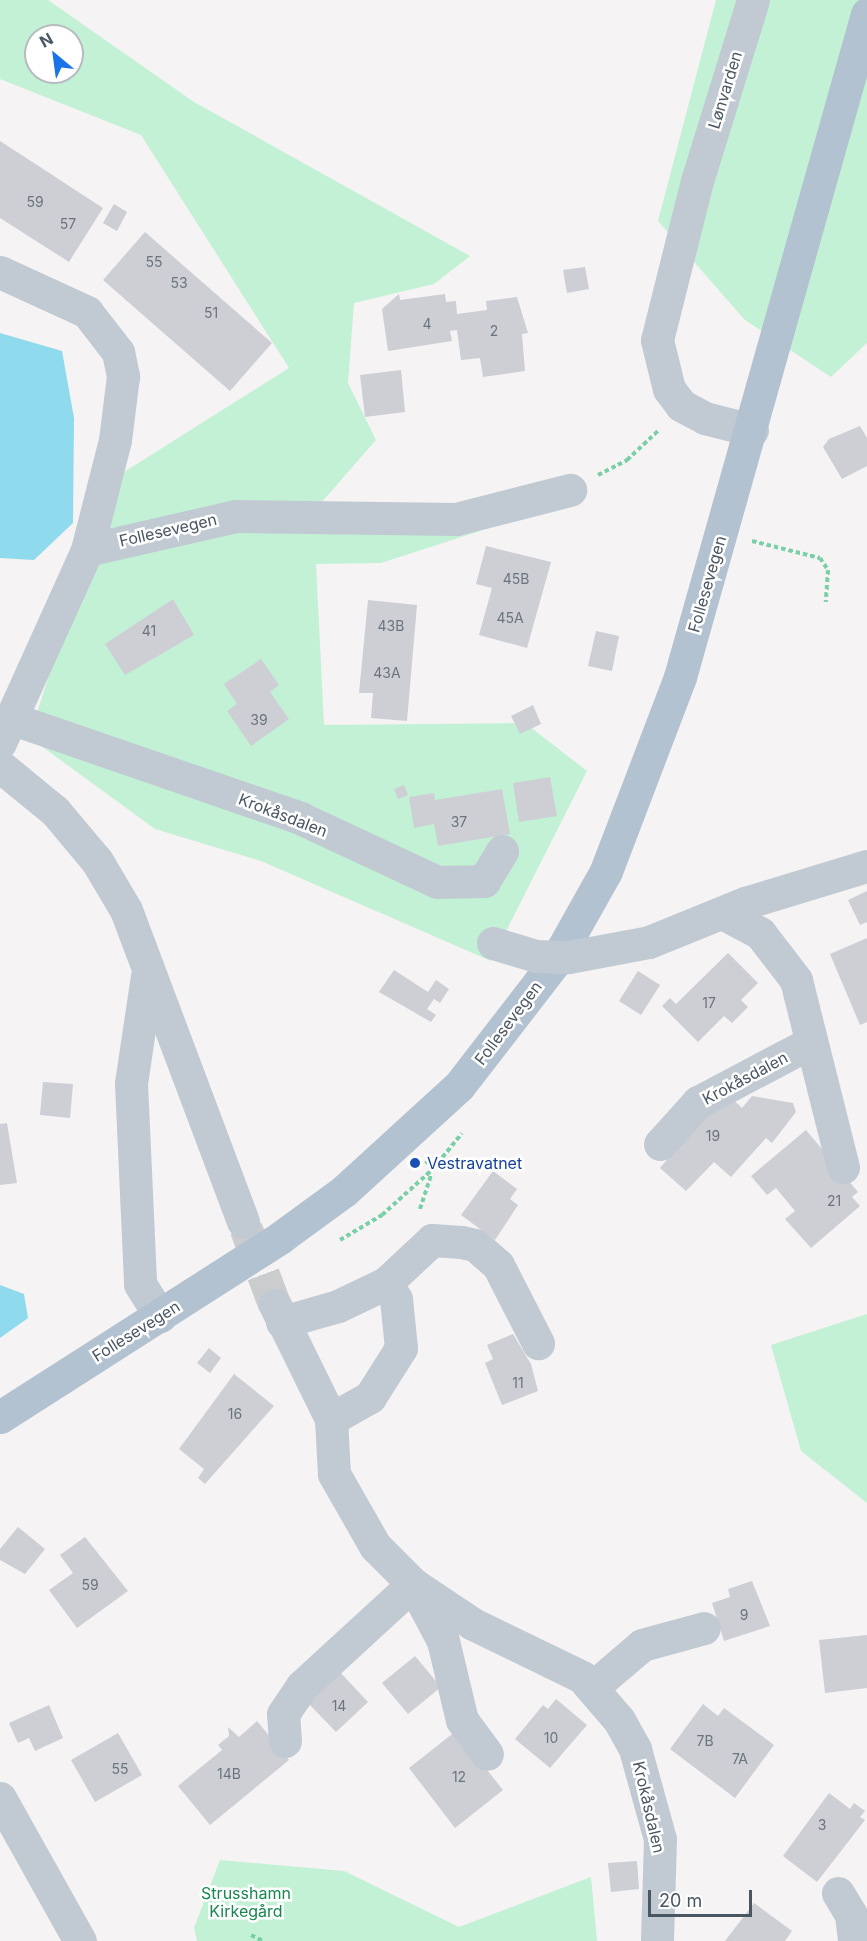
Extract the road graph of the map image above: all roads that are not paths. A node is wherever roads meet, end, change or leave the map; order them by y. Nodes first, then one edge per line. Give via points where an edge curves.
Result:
1 (753, 0) edge
2 (867, 14) edge
3 (0, 272) edge
4 (752, 430) junction
5 (570, 490) road end
6 (87, 550) junction
7 (6, 731) edge
8 (0, 766) edge
9 (502, 851) dead end
10 (867, 866) edge
11 (722, 913) junction
12 (493, 943) dead end
13 (147, 976) junction
14 (810, 1043) junction
15 (660, 1144) dead end
16 (843, 1167) dead end
17 (243, 1222) tunnel mouth
18 (386, 1283) junction
19 (160, 1316) junction
20 (538, 1343) dead end
21 (0, 1417) edge
22 (331, 1419) junction
23 (413, 1584) junction
24 (704, 1628) dead end
25 (594, 1686) junction
26 (285, 1740) dead end
27 (486, 1754) dead end
28 (0, 1798) edge
29 (838, 1893) dead end
30 (80, 1941) edge
31 (657, 1941) edge
32 (854, 1941) edge

1 - 4 street, Lønvarden via 697,181 657,340 669,389 681,405 705,418
2 - 4 main road, Follesevegen
3 - 6 street, Krokåsdalen via 87,312 123,363 115,440
4 - 19 main road, Follesevegen via 680,677 606,871 525,1005 459,1086 406,1136 281,1237
5 - 6 street, Follesevegen via 456,519 235,516
6 - 7 street, Krokåsdalen
7 - 9 street, Krokåsdalen via 300,818 437,882 484,881
8 - 13 street via 55,811 97,861 138,936
10 - 11 street
11 - 12 street, bridge via 649,942 569,957 536,956
11 - 14 street via 742,921 775,949 796,980
13 - 17 street
13 - 19 street via 131,1083 140,1284
14 - 15 street, Krokåsdalen via 698,1102
14 - 16 street
18 - 20 street, Krokåsdalen via 432,1240 475,1245 498,1265
18 - 22 street via 396,1299 401,1348 370,1397
18 - 22 street, Krokåsdalen via 338,1306 279,1313
19 - 21 main road, Follesevegen
22 - 23 street, Krokåsdalen via 334,1474 349,1506 375,1546
23 - 25 street, Krokåsdalen via 473,1624
23 - 26 street via 302,1686 283,1714
23 - 27 street, Krokåsdalen via 443,1641 462,1720
24 - 25 street via 642,1644
25 - 31 street, Krokåsdalen via 635,1749 646,1783 662,1862
28 - 30 street
29 - 32 street via 851,1916

